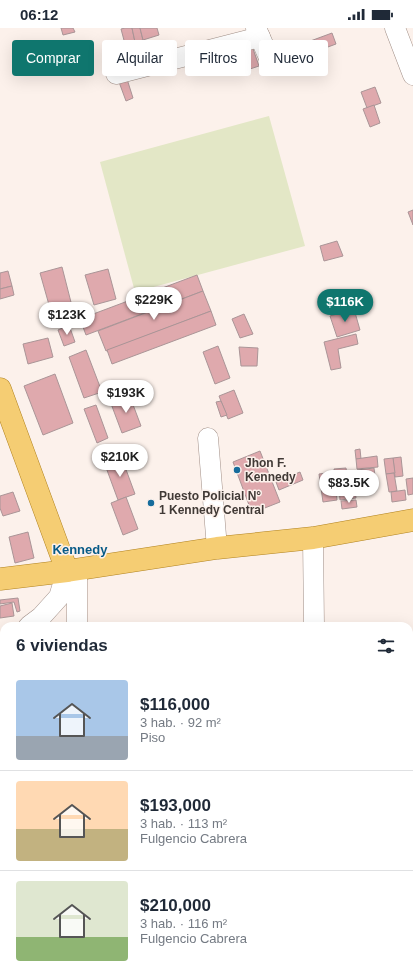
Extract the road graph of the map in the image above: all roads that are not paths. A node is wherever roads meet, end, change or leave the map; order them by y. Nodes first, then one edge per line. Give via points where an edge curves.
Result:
1 (395, 28) edge
2 (258, 33) edge
3 (177, 56) edge
4 (413, 75) edge
5 (0, 389) edge
6 (208, 438) dead end
7 (413, 520) edge
8 (313, 538) junction
9 (217, 548) junction
10 (72, 570) junction
11 (0, 579) edge
12 (34, 622) edge
13 (77, 622) edge
14 (314, 622) edge

1 - 4 street
2 - 3 street
5 - 10 main road
6 - 9 street
7 - 8 main road
8 - 9 main road
8 - 14 street
9 - 10 main road
10 - 11 main road
10 - 12 street via 58,597
10 - 13 street

